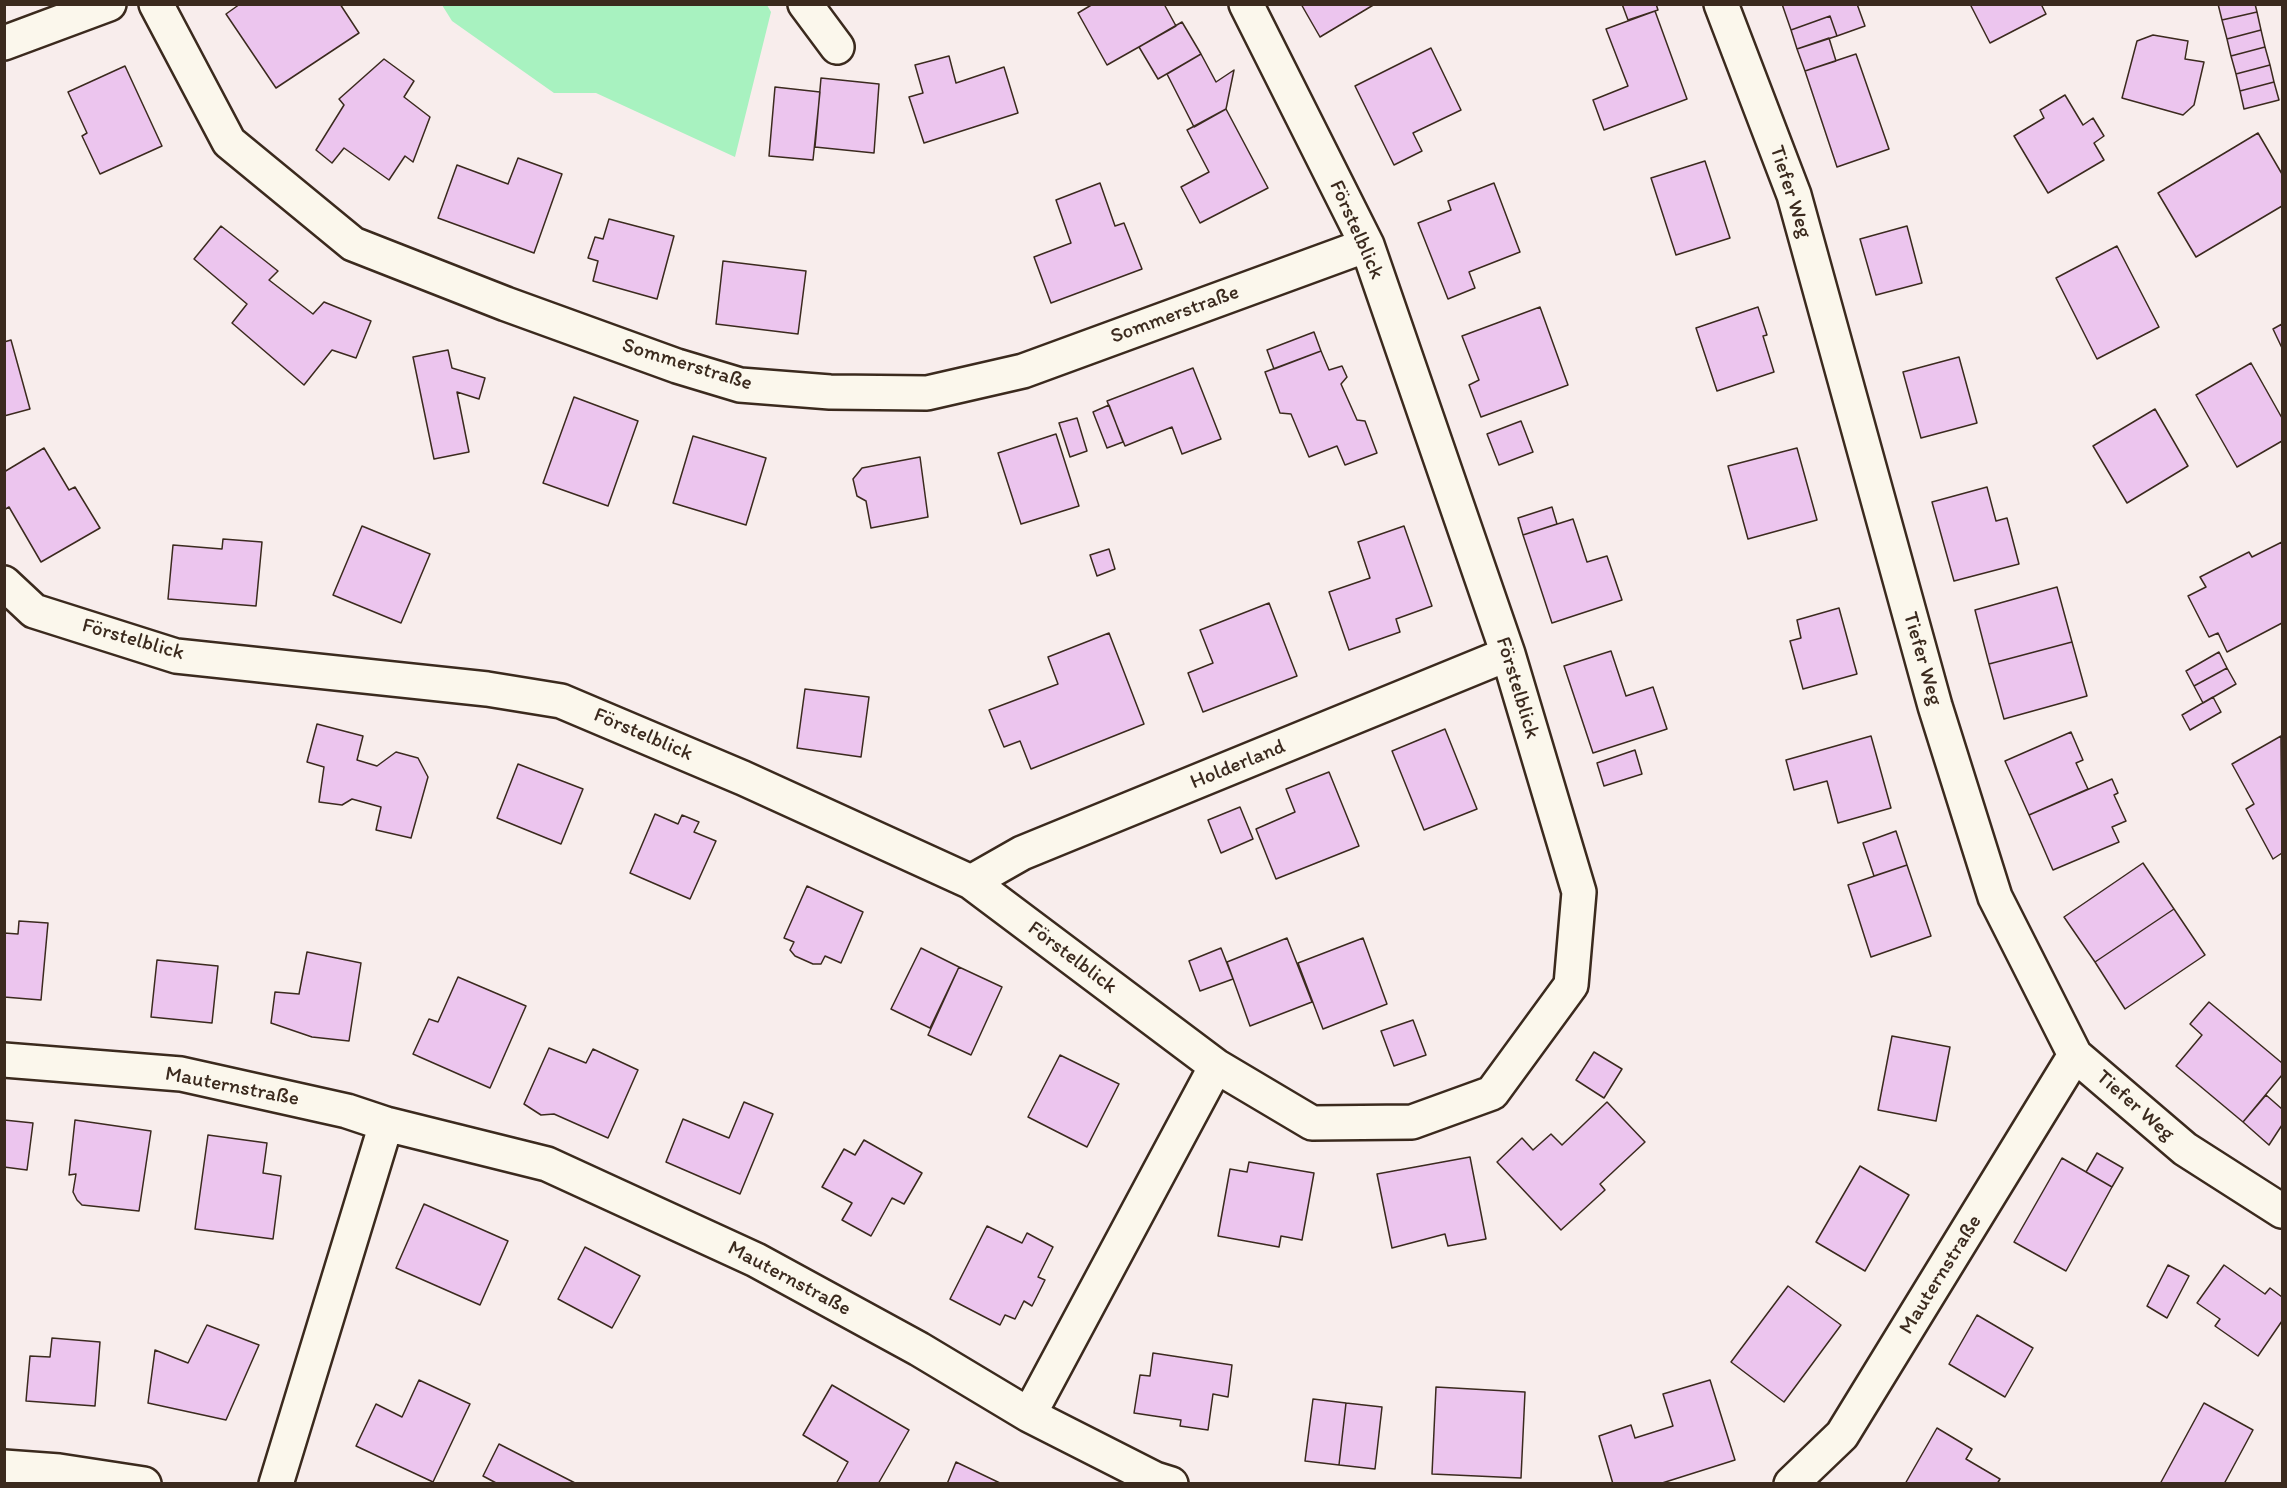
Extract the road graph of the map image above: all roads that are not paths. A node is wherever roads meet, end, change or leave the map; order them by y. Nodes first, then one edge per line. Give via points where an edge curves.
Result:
1 (110, 4) edge
2 (156, 4) edge
3 (805, 4) edge
4 (1246, 4) edge
5 (1721, 4) edge
6 (4, 43) edge
7 (837, 47) dead end
8 (1367, 246) junction
9 (4, 583) edge
10 (1508, 654) junction
11 (970, 882) junction
12 (2075, 1054) junction
13 (4, 1060) edge
14 (1216, 1066) junction
15 (386, 1124) junction
16 (2283, 1211) edge
17 (1029, 1415) junction
18 (4, 1467) edge
19 (144, 1484) edge
20 (276, 1484) edge
21 (1171, 1484) edge
22 (1791, 1484) edge

1 - 6 street
2 - 8 street, Sommerstraße via 229,142 353,244 538,316 740,385 830,392 927,393 1023,370
3 - 7 street
4 - 8 street, Förstelblick
5 - 12 street, Tiefer Weg via 1794,195 1935,706 1995,897
8 - 10 street, Förstelblick
9 - 11 street, Förstelblick via 34,611 176,656 487,689 561,701 743,778
10 - 11 street, Holderland via 1022,853
10 - 14 street, Förstelblick via 1579,892 1570,985 1492,1093 1412,1122 1312,1123
11 - 14 street, Förstelblick
12 - 16 street, Tiefer Weg via 2185,1149
12 - 22 street, Mauternstraße via 1842,1435
13 - 15 street, Mauternstraße via 181,1074
14 - 17 street
15 - 17 street, Mauternstraße via 547,1164 756,1260 919,1349
15 - 20 street
17 - 21 street, Mauternstraße
18 - 19 street via 59,1470

